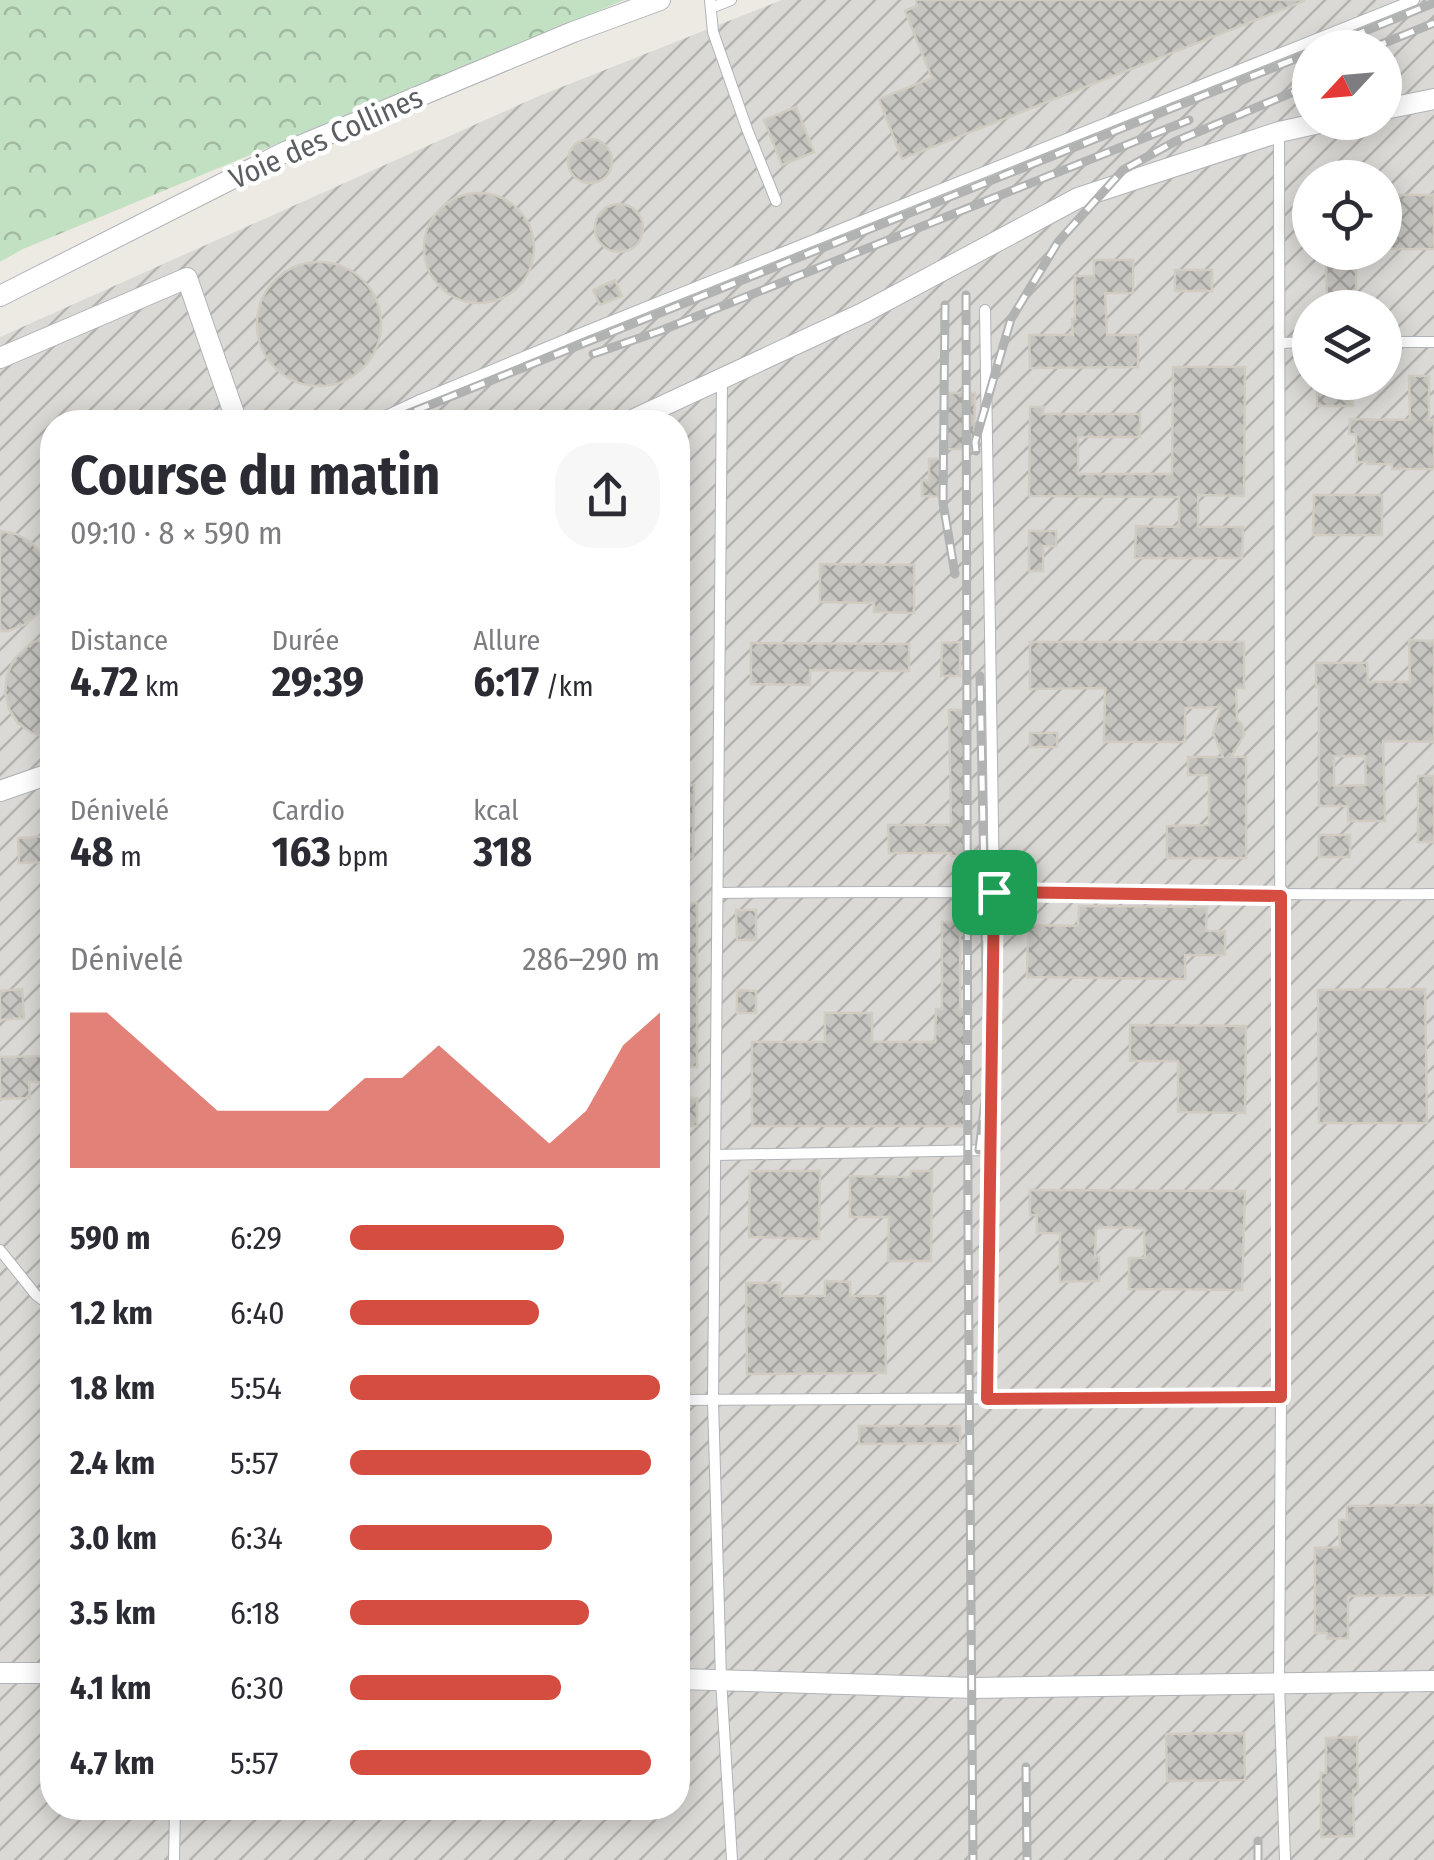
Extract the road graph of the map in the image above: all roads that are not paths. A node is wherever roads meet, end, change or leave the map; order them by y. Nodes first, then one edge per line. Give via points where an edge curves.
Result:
1 (660, 0) edge
2 (731, 0) edge
3 (1414, 0) edge
4 (710, 4) edge
5 (1434, 99) edge
6 (1402, 106) edge
7 (1292, 129) edge
8 (1279, 132) junction
9 (776, 201) dead end
10 (0, 296) edge
11 (985, 310) dead end
12 (1402, 342) edge
13 (1434, 342) edge
14 (1280, 343) junction
15 (1292, 343) edge
16 (0, 358) edge
17 (722, 378) junction
18 (420, 400) junction
19 (233, 410) edge
20 (398, 410) edge
21 (420, 410) edge
22 (654, 410) edge
23 (40, 776) edge
24 (0, 791) edge
25 (994, 892) junction
26 (718, 893) junction
27 (1434, 894) edge
28 (1281, 896) junction
29 (992, 1150) junction
30 (715, 1155) junction
31 (0, 1250) edge
32 (40, 1299) edge
33 (1281, 1397) junction
34 (987, 1399) junction
35 (690, 1400) edge
36 (713, 1400) junction
37 (40, 1672) edge
38 (0, 1673) edge
39 (690, 1678) edge
40 (721, 1679) junction
41 (1434, 1681) edge
42 (1279, 1684) junction
43 (175, 1820) edge
44 (174, 1860) edge
45 (732, 1860) edge
46 (1285, 1860) edge

1 - 10 street, Voie des Collines via 284,153
2 - 4 lane
3 - 18 lane
4 - 9 lane via 713,32
5 - 6 street
7 - 8 street
8 - 14 lane
8 - 17 street via 1078,198 863,313
11 - 25 lane
12 - 13 lane
14 - 15 lane
14 - 28 lane
16 - 19 street via 186,278
17 - 22 street
17 - 26 lane
18 - 20 lane
18 - 21 lane
23 - 24 street
25 - 26 lane
25 - 28 lane
25 - 29 lane
26 - 30 lane
27 - 28 lane
28 - 33 lane
29 - 30 lane
29 - 34 lane
30 - 36 lane
31 - 32 lane
33 - 34 lane
33 - 42 lane
34 - 36 lane
35 - 36 lane
36 - 40 lane
37 - 38 street
39 - 40 street
40 - 42 street via 974,1688
40 - 45 lane
41 - 42 street
42 - 46 lane
43 - 44 lane

